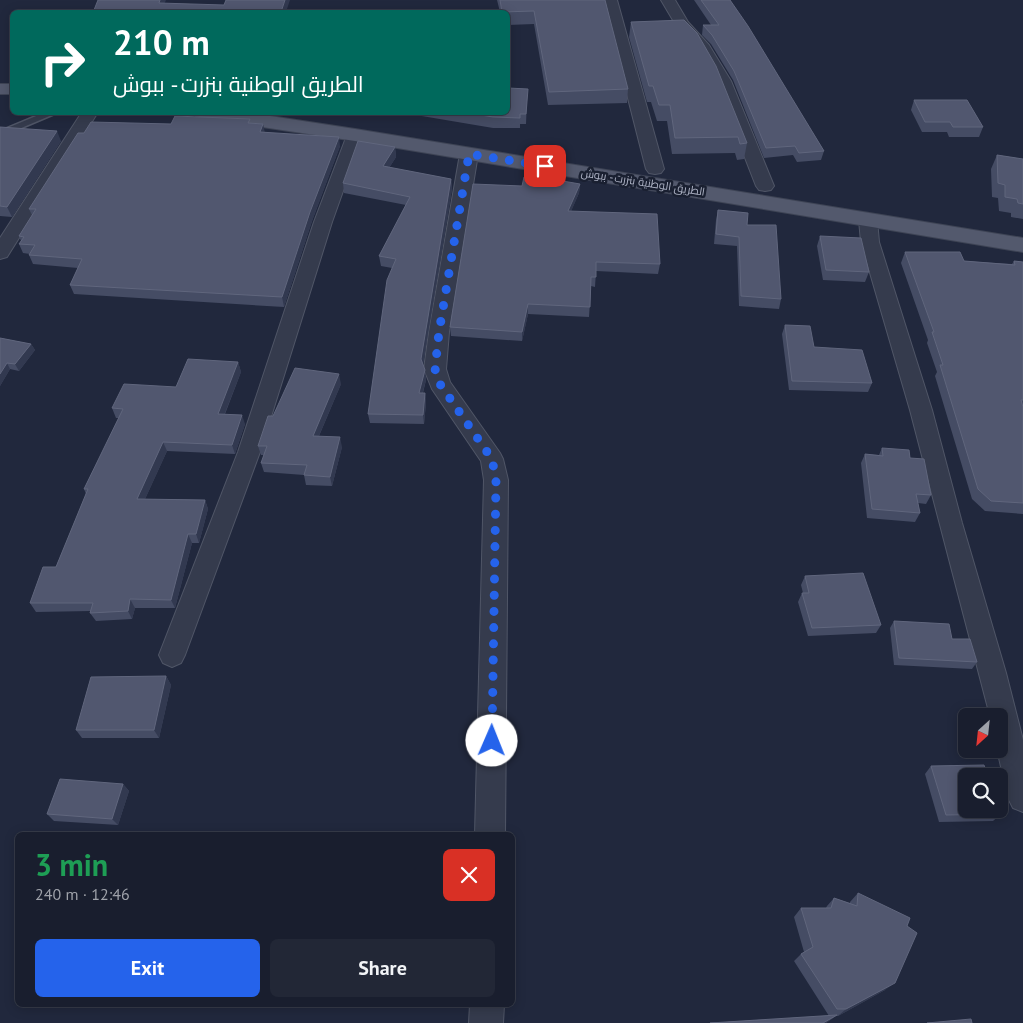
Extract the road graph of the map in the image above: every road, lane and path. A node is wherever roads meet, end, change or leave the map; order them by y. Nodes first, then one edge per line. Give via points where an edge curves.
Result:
1 (610, 0) edge
2 (668, 0) edge
3 (47, 115) edge
4 (88, 115) edge
5 (224, 115) edge
6 (318, 115) edge
7 (0, 134) edge
8 (355, 134) junction
9 (469, 154) junction
10 (655, 169) junction
11 (765, 186) junction
12 (868, 220) junction
13 (1023, 229) edge
14 (1023, 245) edge
15 (0, 253) edge
16 (172, 656) dead end
17 (1023, 798) edge
18 (490, 832) edge
19 (487, 1007) edge
20 (486, 1023) edge

1 - 10 street
2 - 11 street via 682,24 702,44 723,81
3 - 7 lane
4 - 15 street
5 - 8 main road, الطريق الوطنية بنزرت - ببوش
6 - 10 main road, الطريق الوطنية بنزرت - ببوش
8 - 9 main road, الطريق الوطنية بنزرت - ببوش
8 - 16 street via 323,222 249,452
9 - 12 main road, الطريق الوطنية بنزرت - ببوش
9 - 18 street via 435,369 440,384 492,459 496,480
10 - 11 main road, الطريق الوطنية بنزرت - ببوش
11 - 13 main road, الطريق الوطنية بنزرت - ببوش
12 - 14 main road, الطريق الوطنية بنزرت - ببوش
12 - 17 street via 870,242 922,410
19 - 20 street

